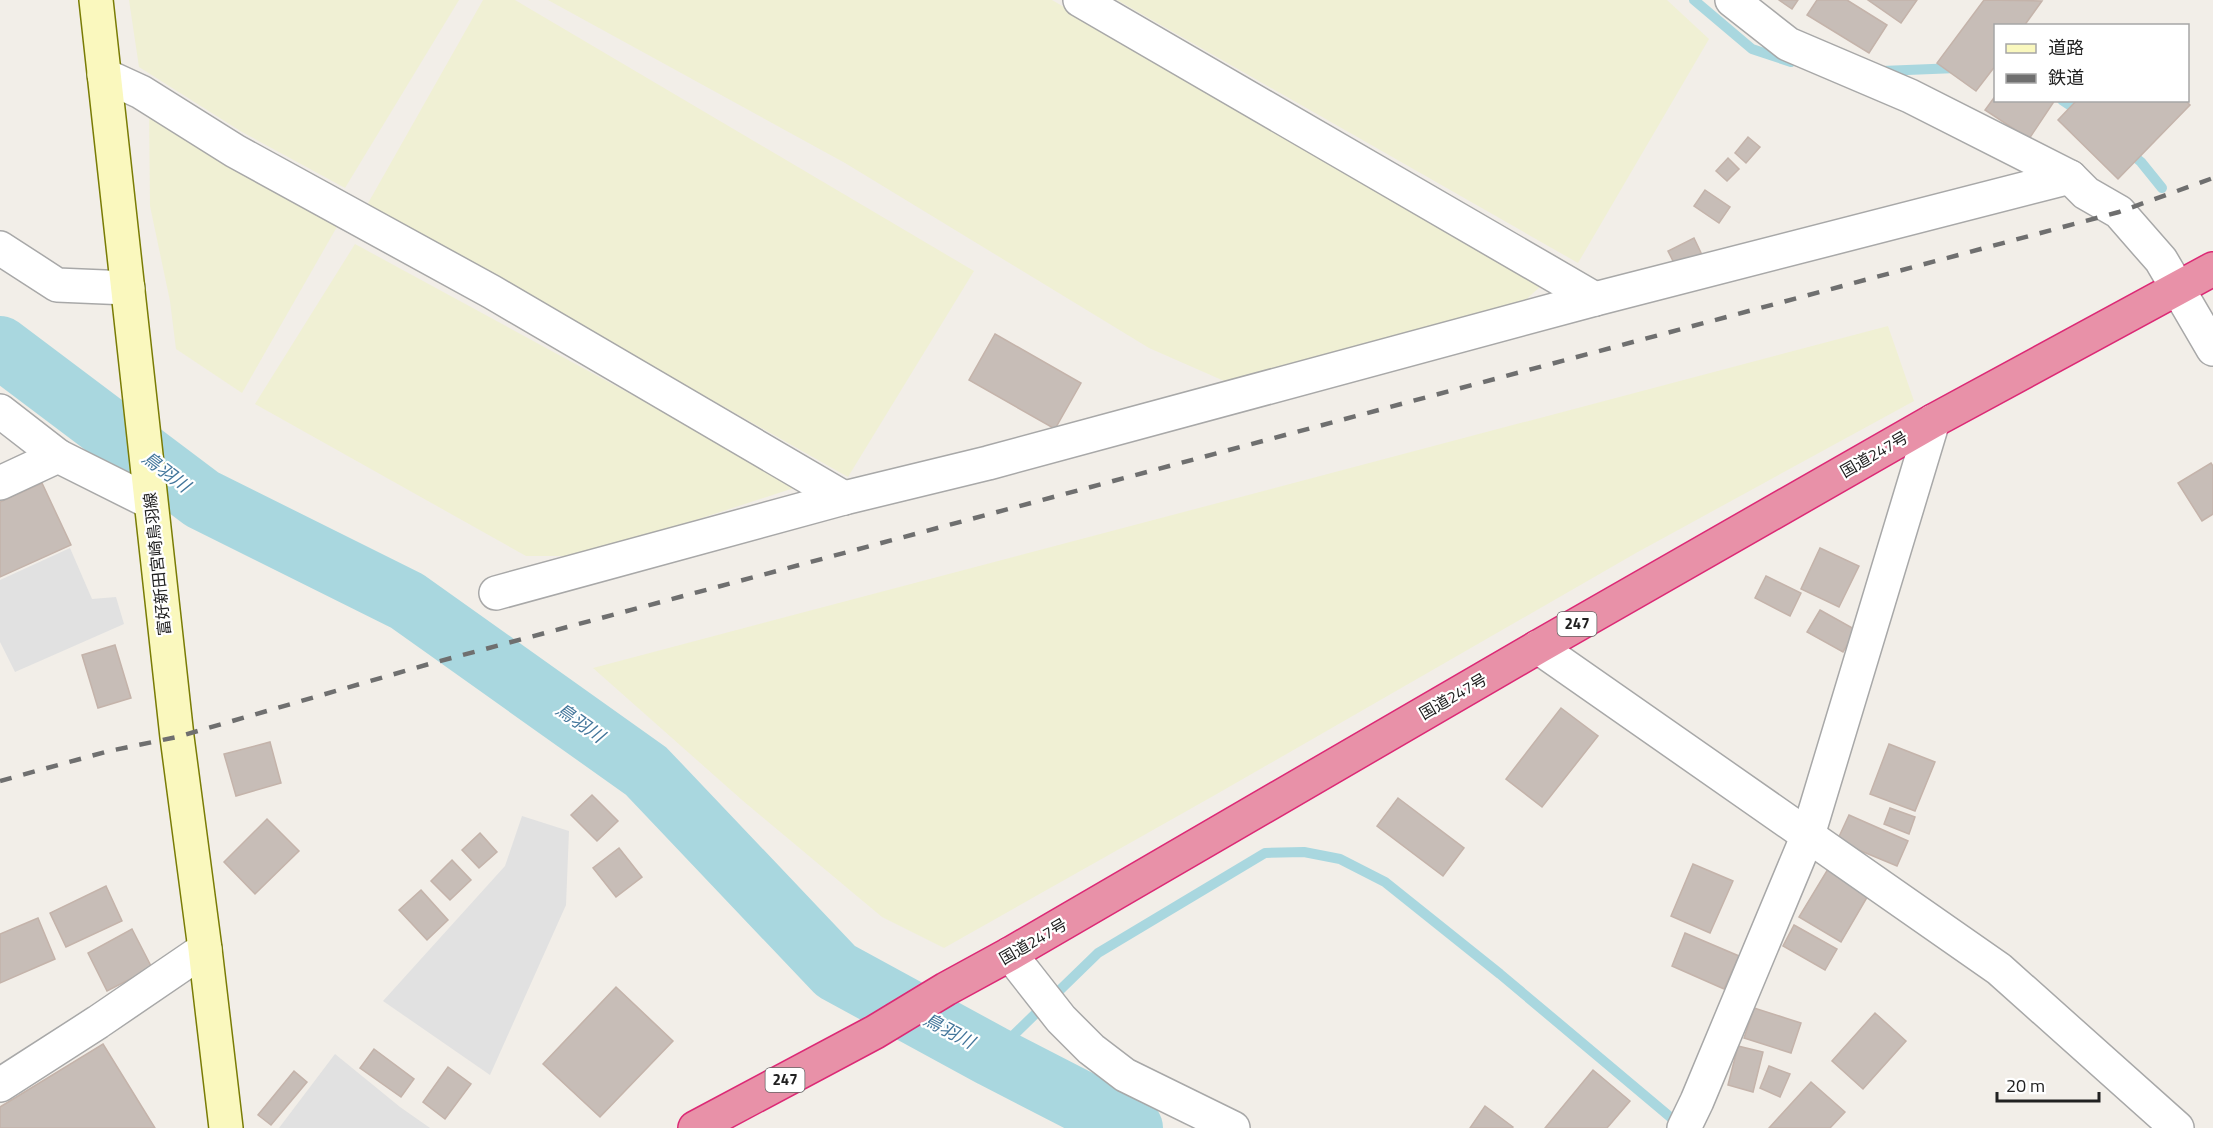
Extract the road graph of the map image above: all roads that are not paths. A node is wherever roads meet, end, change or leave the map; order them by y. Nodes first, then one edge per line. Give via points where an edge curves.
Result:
1 (1080, 0) edge
2 (1732, 0) edge
3 (98, 2) edge
4 (104, 75) junction
5 (2070, 177) junction
6 (0, 248) edge
7 (2213, 269) edge
8 (128, 288) junction
9 (2177, 289) junction
10 (1595, 299) junction
11 (2213, 349) edge
12 (0, 411) edge
13 (1933, 421) junction
14 (58, 456) junction
15 (0, 483) edge
16 (149, 494) junction
17 (844, 498) junction
18 (496, 593) dead end
19 (1538, 647) junction
20 (1808, 835) junction
21 (205, 949) junction
22 (1010, 954) junction
23 (0, 1085) edge
24 (1691, 1115) edge
25 (226, 1128) edge
26 (696, 1128) edge
27 (1233, 1128) edge
28 (2177, 1128) edge

1 - 10 street
2 - 5 street via 1788,44 1910,96
3 - 4 main road, 富好新田宮崎鳥羽線
4 - 8 main road, 富好新田宮崎鳥羽線
4 - 17 street via 141,92 235,152 492,292
5 - 9 street via 2086,193 2119,212 2161,260
5 - 10 street
6 - 8 street via 57,285
7 - 9 highway, 国道247号 / 247
8 - 16 main road, 富好新田宮崎鳥羽線
9 - 11 street
9 - 13 highway, 国道247号 / 247
10 - 17 street via 988,463
12 - 14 street
13 - 19 highway, 国道247号 / 247
13 - 20 street
14 - 15 street
14 - 16 street
16 - 21 main road, 富好新田宮崎鳥羽線
17 - 18 street
19 - 20 street
19 - 22 highway, 国道247号 / 247
20 - 24 street
20 - 28 street via 1999,969
21 - 23 street
21 - 25 main road, 富好新田宮崎鳥羽線
22 - 26 highway, 国道247号 / 247
22 - 27 street via 1061,1019 1091,1049 1125,1075

